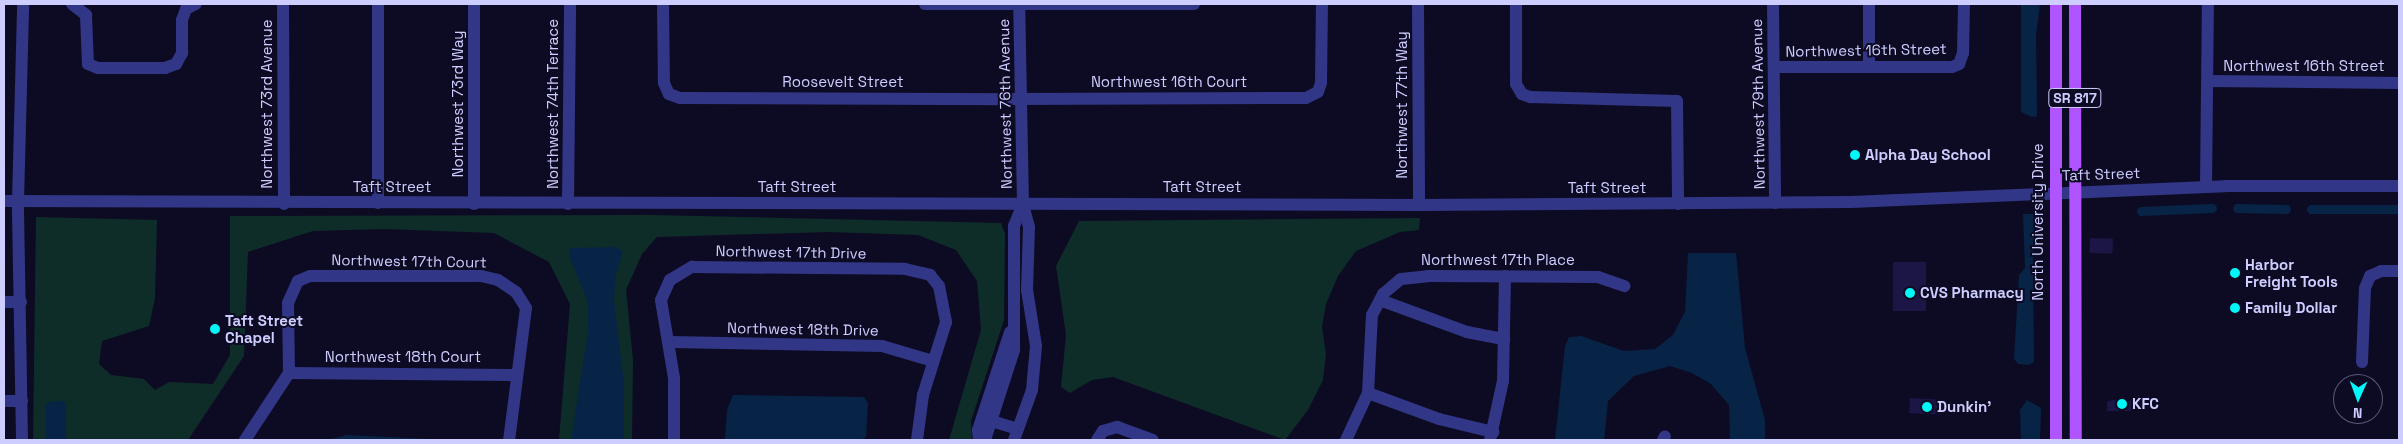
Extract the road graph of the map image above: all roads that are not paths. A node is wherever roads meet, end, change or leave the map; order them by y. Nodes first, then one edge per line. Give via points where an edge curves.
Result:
1 (23, 4) edge
2 (72, 4) edge
3 (196, 4) edge
4 (283, 4) edge
5 (378, 4) edge
6 (474, 4) edge
7 (570, 4) edge
8 (663, 4) edge
9 (925, 4) edge
10 (1019, 4) edge
11 (1194, 4) edge
12 (1322, 4) edge
13 (1418, 4) edge
14 (1509, 4) edge
15 (1516, 4) edge
16 (1526, 4) edge
17 (1773, 4) edge
18 (1869, 4) edge
19 (1964, 4) edge
20 (2056, 4) edge
21 (2075, 4) edge
22 (2208, 4) edge
23 (1774, 67) junction
24 (1869, 67) junction
25 (2208, 81) junction
26 (2399, 82) edge
27 (1019, 99) junction
28 (2206, 186) junction
29 (2399, 186) edge
30 (2075, 192) junction
31 (2053, 193) junction
32 (4, 201) edge
33 (18, 201) junction
34 (378, 203) junction
35 (1775, 203) junction
36 (284, 204) junction
37 (474, 204) junction
38 (568, 204) junction
39 (1023, 204) junction
40 (1678, 204) junction
41 (1419, 206) junction
42 (2399, 271) edge
43 (1505, 276) junction
44 (1624, 286) dead end
45 (1380, 300) junction
46 (4, 302) edge
47 (21, 302) junction
48 (1504, 339) junction
49 (670, 342) junction
50 (933, 361) junction
51 (2362, 362) dead end
52 (289, 372) junction
53 (517, 376) junction
54 (1368, 393) junction
55 (4, 401) edge
56 (22, 401) junction
57 (987, 420) junction
58 (1016, 435) edge
59 (1492, 436) edge
60 (22, 440) edge
61 (245, 440) edge
62 (509, 440) edge
63 (674, 440) edge
64 (916, 440) edge
65 (979, 440) edge
66 (985, 440) edge
67 (1098, 440) edge
68 (1153, 440) edge
69 (1346, 440) edge
70 (2056, 440) edge
71 (2076, 440) edge

1 - 33 street
2 - 3 street via 86,15 88,64 98,68 165,68 176,64 182,53 182,20 186,9
4 - 36 street, Northwest 73rd Avenue
5 - 34 street
6 - 37 street, Northwest 73rd Way
7 - 38 street, Northwest 74th Terrace
8 - 27 street, Roosevelt Street via 664,83 669,94 680,98
9 - 10 street
10 - 11 street
10 - 27 street, Northwest 76th Avenue
12 - 27 street, Northwest 16th Court via 1318,92 1306,98
13 - 41 street, Northwest 77th Way
14 - 15 street
15 - 16 street
15 - 40 street via 1516,84 1522,94 1530,97 1677,101
17 - 23 street, Northwest 79th Avenue
18 - 24 street
19 - 24 street, Northwest 16th Street via 1964,53 1959,64
20 - 31 main road, North University Drive / SR 817
21 - 30 main road, SR 817
22 - 25 street
23 - 24 street, Northwest 16th Street
23 - 35 street, Northwest 79th Avenue
25 - 26 street, Northwest 16th Street
25 - 28 street
27 - 39 street, Northwest 76th Avenue
28 - 29 street, Taft Street
28 - 30 street, Taft Street
30 - 31 street, Taft Street
30 - 71 main road, SR 817
31 - 35 street, Taft Street
31 - 70 main road, North University Drive / SR 817
32 - 33 street, Taft Street
33 - 36 street, Taft Street
33 - 47 street
34 - 36 street, Taft Street
34 - 37 street, Taft Street
35 - 40 street, Taft Street
37 - 38 street, Taft Street
38 - 39 street, Taft Street
39 - 41 street, Taft Street
39 - 57 street, Northwest 76th Avenue via 1014,226 1014,350
39 - 58 street, Northwest 76th Avenue via 1029,227 1027,290 1036,370
40 - 41 street, Taft Street
42 - 51 street via 2381,271 2370,276 2365,288
43 - 44 street, Northwest 17th Place via 1598,277
43 - 45 street, Northwest 17th Place via 1409,277 1393,284
43 - 48 street
45 - 48 street via 1467,332
45 - 54 street via 1370,326 1372,368
46 - 47 street
47 - 56 street
48 - 59 street via 1503,381
49 - 50 street, Northwest 18th Drive via 882,346
49 - 50 street, Northwest 17th Drive via 662,308 664,291 670,280 692,267 905,269 930,275 939,286 946,322
49 - 63 street
50 - 64 street
52 - 53 street, Northwest 18th Court
52 - 53 street, Northwest 17th Court via 288,303 298,281 310,276 481,276 498,280 516,292 526,308
52 - 61 street
53 - 62 street
54 - 59 street
54 - 69 street
55 - 56 street
56 - 60 street
57 - 58 street
57 - 65 street, Northwest 76th Avenue
57 - 66 street, Northwest 76th Avenue
67 - 68 street via 1102,431 1117,427

